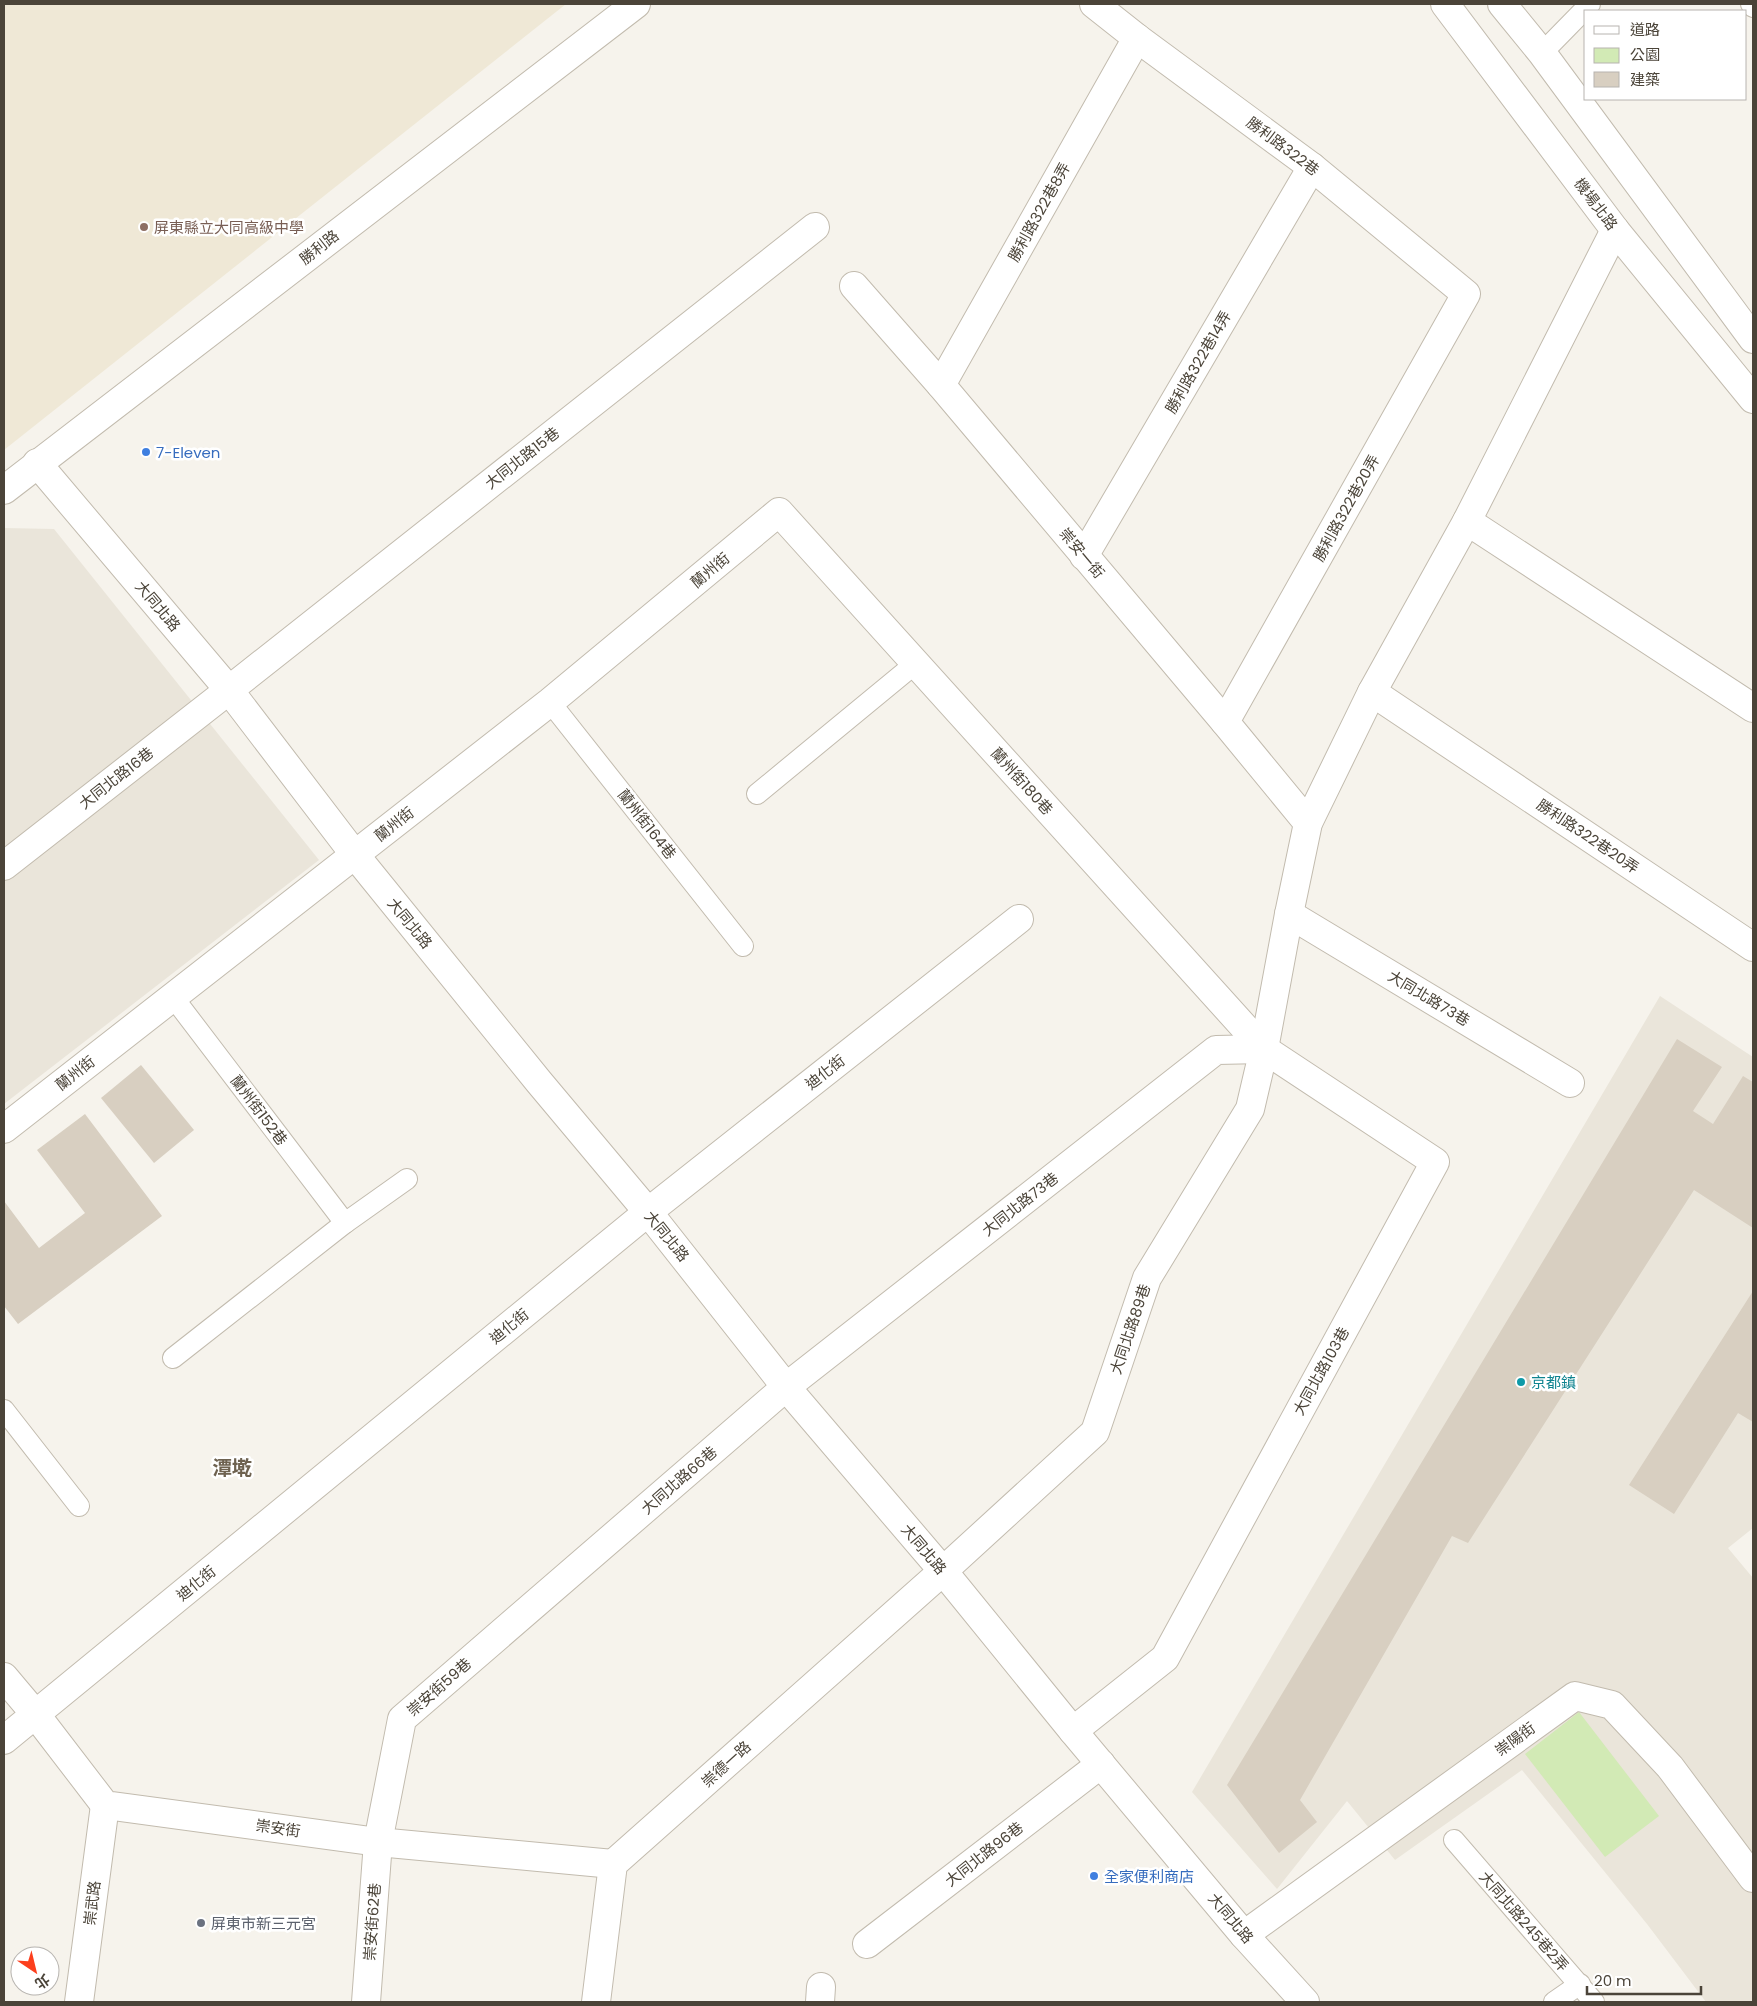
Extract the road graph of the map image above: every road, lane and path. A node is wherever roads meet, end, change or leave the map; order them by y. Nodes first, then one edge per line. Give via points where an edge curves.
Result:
1 (636, 4) edge
2 (1094, 4) edge
3 (1444, 4) edge
4 (1502, 4) edge
5 (1751, 4) edge
6 (1753, 7) edge
7 (1584, 10) edge
8 (1137, 38) junction
9 (1542, 53) junction
10 (1312, 167) junction
11 (815, 226) dead end
12 (1615, 230) junction
13 (854, 286) dead end
14 (1466, 294) joint
15 (1753, 339) edge
16 (941, 385) junction
17 (1753, 399) edge
18 (37, 463) junction
19 (4, 490) edge
20 (779, 512) joint
21 (1468, 521) junction
22 (1084, 556) junction
23 (916, 663) junction
24 (229, 690) junction
25 (1372, 692) junction
26 (550, 702) junction
27 (1753, 708) edge
28 (1225, 722) junction
29 (757, 794) dead end
30 (1308, 823) junction
31 (355, 855) junction
32 (4, 866) edge
33 (1289, 914) junction
34 (1019, 919) dead end
35 (743, 946) dead end
36 (1753, 947) edge
37 (173, 997) junction
38 (1264, 1049) junction
39 (1570, 1083) dead end
40 (4, 1129) edge
41 (407, 1179) dead end
42 (648, 1212) junction
43 (345, 1223) junction
44 (173, 1358) dead end
45 (786, 1387) junction
46 (4, 1410) edge
47 (79, 1506) dead end
48 (943, 1571) junction
49 (571, 1572) joint
50 (4, 1677) edge
51 (36, 1715) junction
52 (1073, 1731) junction
53 (4, 1740) edge
54 (1101, 1764) junction
55 (105, 1805) junction
56 (1454, 1840) dead end
57 (378, 1842) junction
58 (613, 1864) junction
59 (1753, 1878) edge
60 (1244, 1935) junction
61 (867, 1944) dead end
62 (1580, 1984) junction
63 (79, 2002) edge
64 (366, 2002) edge
65 (596, 2002) edge
66 (1305, 2002) edge
67 (1554, 2002) edge
68 (1594, 2002) edge

1 - 18 street, 勝利路
2 - 8 street, 勝利路322巷
3 - 12 street, 機場北路
4 - 9 street
5 - 6 lane
7 - 9 lane
8 - 10 street, 勝利路322巷
8 - 16 street, 勝利路322巷8弄
9 - 15 street
10 - 14 street, 勝利路322巷
10 - 22 street, 勝利路322巷14弄
11 - 24 street, 大同北路15巷
12 - 17 street, 機場北路
12 - 21 street, 大同北路89巷
13 - 16 street, 崇安一街
14 - 28 street, 勝利路322巷20弄
16 - 22 street, 崇安一街
18 - 19 street, 勝利路
18 - 24 street, 大同北路
20 - 23 street, 蘭州街180巷
20 - 26 street, 蘭州街
21 - 25 street, 大同北路89巷
21 - 27 street
22 - 28 street, 崇安一街
23 - 29 lane
23 - 38 street, 蘭州街180巷
24 - 31 street, 大同北路
24 - 32 street, 大同北路16巷
25 - 30 street, 大同北路89巷
25 - 36 street, 勝利路322巷20弄
26 - 31 street, 蘭州街
26 - 35 lane, 蘭州街164巷
28 - 30 street, 崇安一街
30 - 33 street, 大同北路89巷
31 - 37 street, 蘭州街
31 - 42 street, 大同北路
33 - 38 street, 大同北路89巷
33 - 39 street, 大同北路73巷
34 - 42 street, 迪化街
37 - 40 street, 蘭州街
37 - 43 lane, 蘭州街152巷
38 - 45 street, 大同北路73巷 via 1216,1050
38 - 48 street, 大同北路89巷 via 1250,1108 1147,1278 1095,1432
38 - 52 street, 大同北路103巷 via 1435,1162 1165,1658
41 - 43 lane
42 - 45 street, 大同北路
42 - 51 street, 迪化街
43 - 44 lane
45 - 48 street, 大同北路
45 - 49 street, 大同北路66巷
46 - 47 lane
48 - 52 street, 大同北路
48 - 58 street, 崇德一路
49 - 57 street, 崇安街59巷 via 402,1719
50 - 51 street
51 - 53 street, 迪化街
51 - 55 street
52 - 54 street, 大同北路
54 - 60 street, 大同北路
54 - 61 street, 大同北路96巷
55 - 57 street, 崇安街
55 - 63 street, 崇武路
56 - 62 lane, 大同北路245巷2弄
57 - 58 street, 崇安街
57 - 64 street, 崇安街62巷
58 - 65 street
59 - 60 street, 崇陽街 via 1670,1767 1612,1705 1575,1696
60 - 66 street, 大同北路
62 - 67 lane
62 - 68 lane, 大同北路245巷2弄

